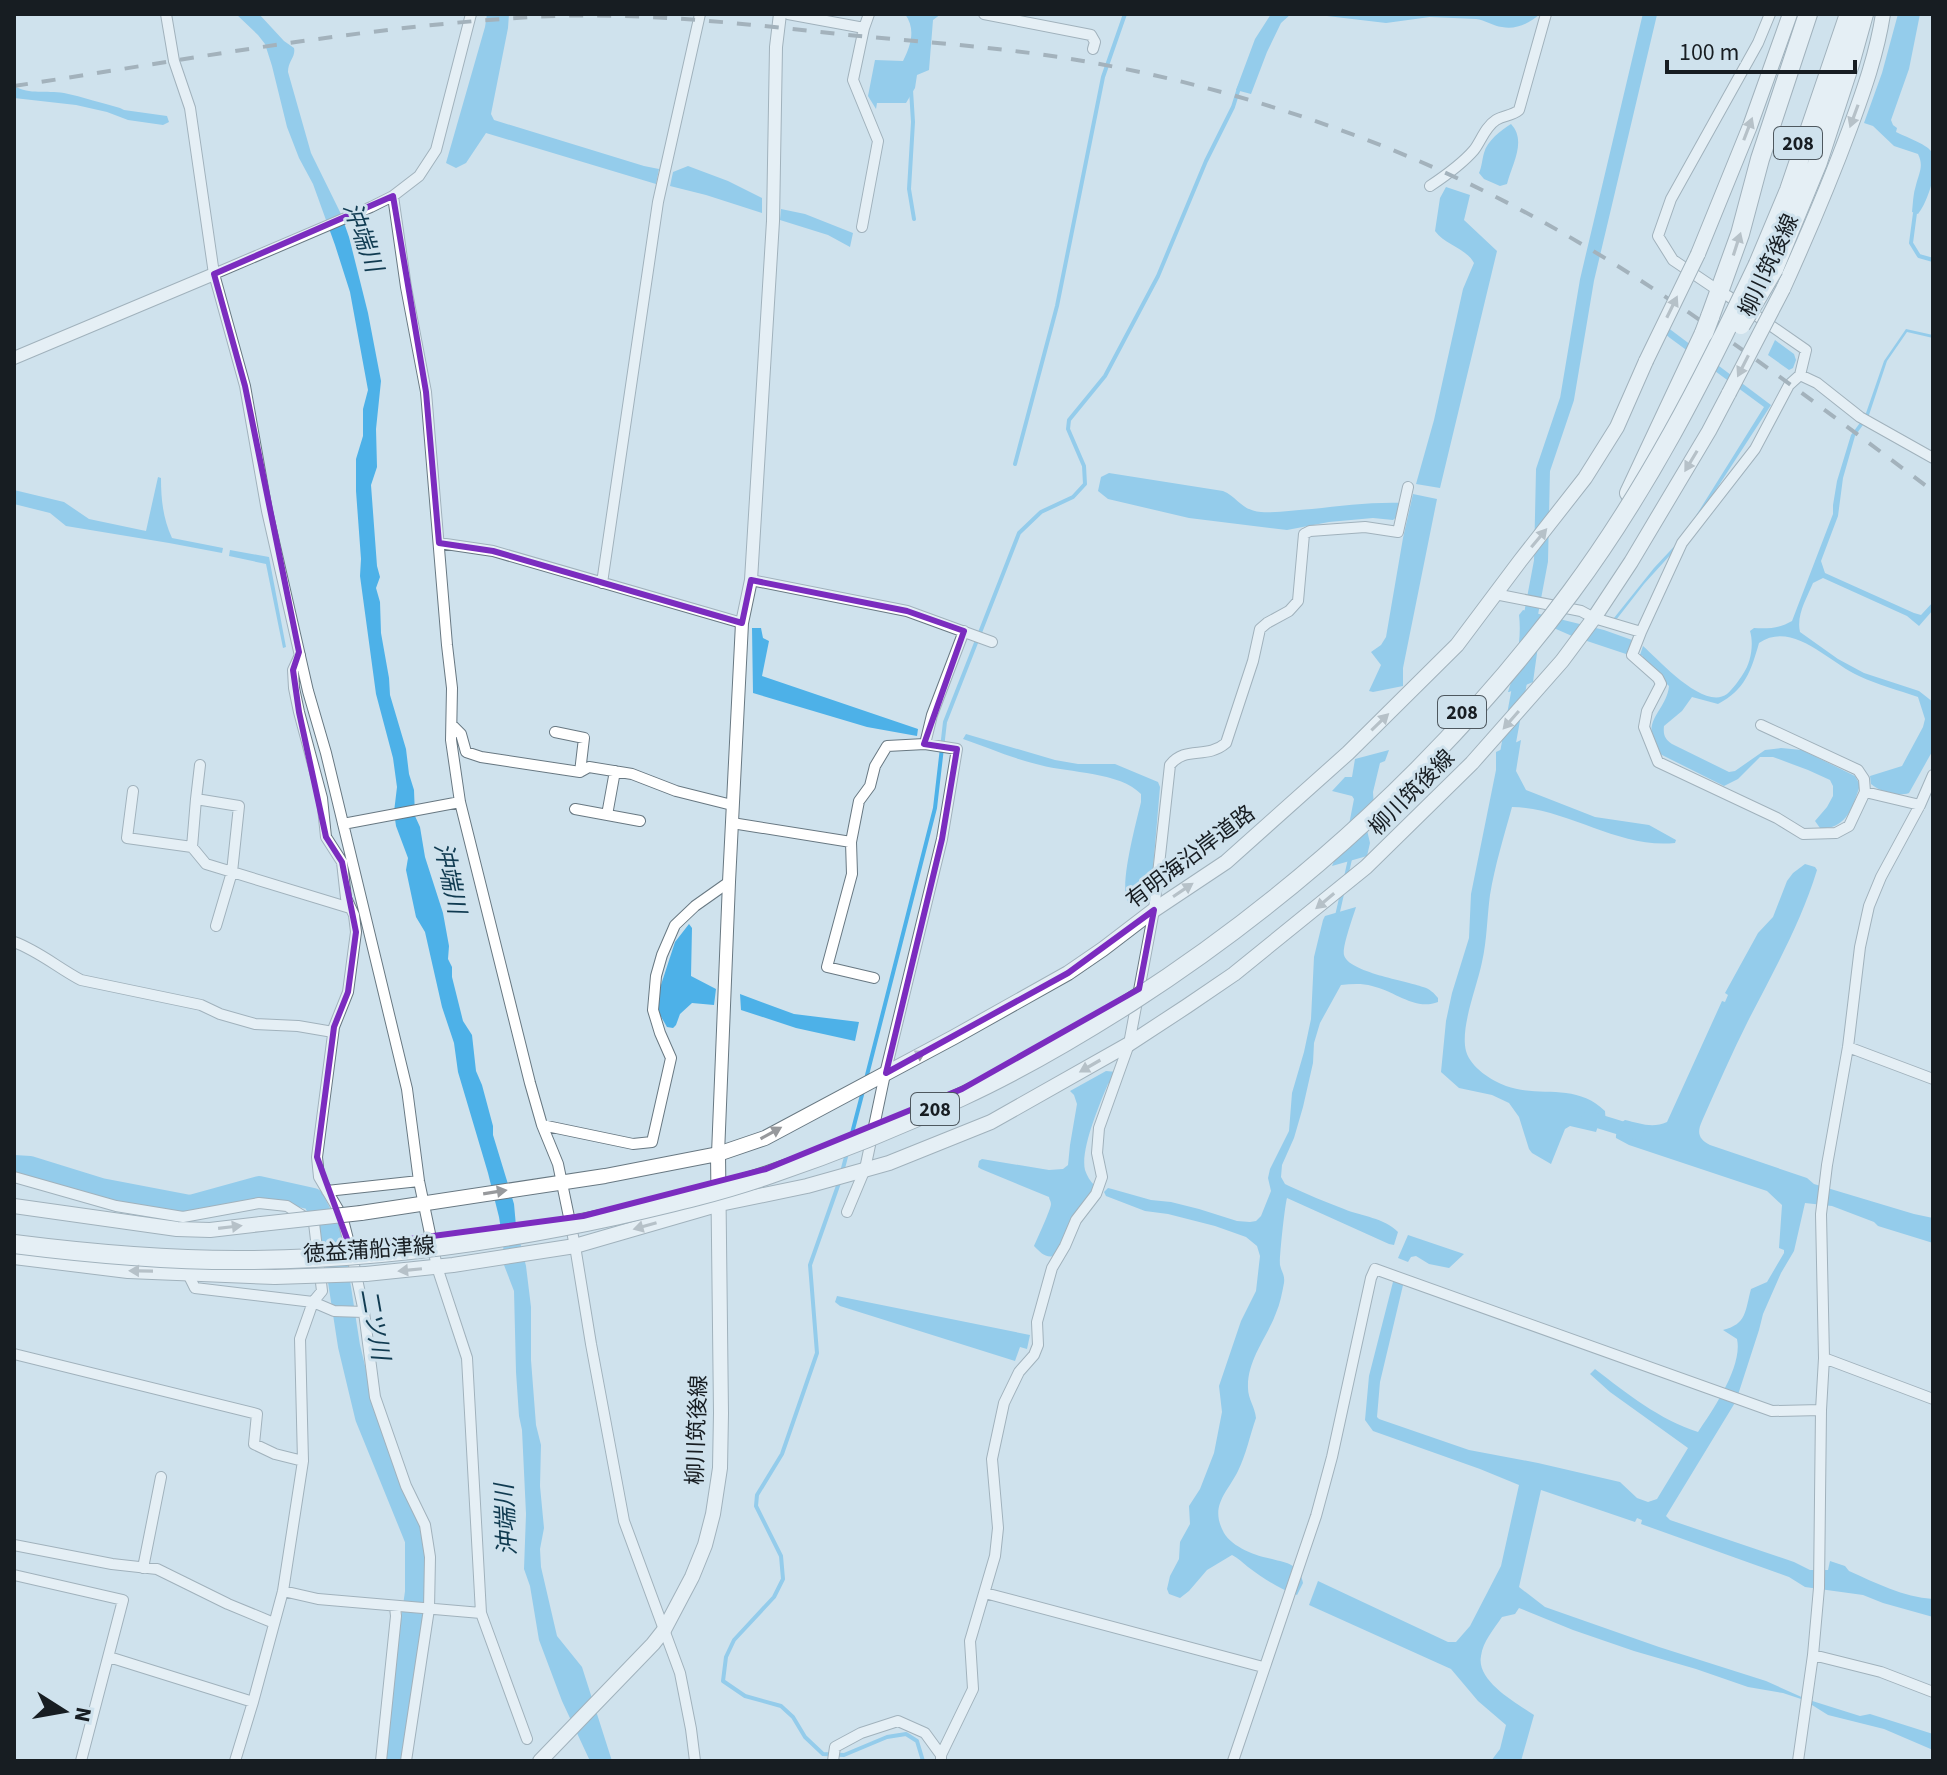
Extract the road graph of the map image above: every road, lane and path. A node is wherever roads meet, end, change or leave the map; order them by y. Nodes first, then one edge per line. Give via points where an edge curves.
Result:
1 (166, 14) edge
2 (471, 14) edge
3 (700, 14) edge
4 (780, 14) edge
5 (788, 14) edge
6 (869, 14) edge
7 (984, 14) edge
8 (1546, 14) edge
9 (1770, 14) edge
10 (1790, 14) edge
11 (1808, 14) edge
12 (1864, 14) edge
13 (1883, 14) edge
14 (1844, 19) edge
15 (864, 28) junction
16 (1093, 49) dead end
17 (1430, 186) dead end
18 (393, 196) junction
19 (862, 227) dead end
20 (1761, 265) junction
21 (218, 272) junction
22 (1713, 287) dead end
23 (1728, 296) dead end
24 (14, 358) edge
25 (1800, 375) junction
26 (1933, 458) edge
27 (1408, 487) dead end
28 (1629, 493) junction
29 (439, 543) junction
30 (751, 580) junction
31 (602, 583) junction
32 (1495, 594) junction
33 (1594, 618) junction
34 (742, 623) junction
35 (967, 632) junction
36 (1641, 632) junction
37 (989, 640) dead end
38 (300, 655) junction
39 (452, 725) junction
40 (1761, 725) dead end
41 (555, 732) dead end
42 (930, 745) junction
43 (200, 765) dead end
44 (615, 771) junction
45 (580, 772) junction
46 (1933, 775) edge
47 (133, 791) dead end
48 (1865, 792) junction
49 (196, 799) junction
50 (455, 803) junction
51 (732, 805) junction
52 (1920, 805) junction
53 (575, 809) dead end
54 (607, 815) junction
55 (640, 821) dead end
56 (348, 822) junction
57 (732, 823) junction
58 (851, 842) junction
59 (192, 847) junction
60 (232, 872) junction
61 (729, 882) junction
62 (350, 908) junction
63 (1154, 910) junction
64 (216, 926) dead end
65 (14, 942) edge
66 (874, 978) dead end
67 (333, 1032) junction
68 (1129, 1044) junction
69 (1848, 1047) junction
70 (885, 1074) junction
71 (1933, 1079) edge
72 (542, 1125) junction
73 (718, 1154) junction
74 (859, 1171) junction
75 (14, 1177) edge
76 (419, 1181) junction
77 (558, 1183) junction
78 (327, 1191) junction
79 (430, 1202) junction
80 (720, 1204) junction
81 (14, 1206) edge
82 (847, 1212) dead end
83 (14, 1237) edge
84 (14, 1244) edge
85 (569, 1246) junction
86 (14, 1257) edge
87 (437, 1267) junction
88 (187, 1272) junction
89 (313, 1302) junction
90 (364, 1312) junction
91 (14, 1354) edge
92 (1824, 1358) junction
93 (1933, 1399) edge
94 (1821, 1410) junction
95 (303, 1461) junction
96 (161, 1477) dead end
97 (14, 1545) edge
98 (143, 1568) junction
99 (14, 1575) edge
100 (283, 1591) junction
101 (985, 1593) junction
102 (395, 1607) junction
103 (429, 1609) junction
104 (481, 1613) junction
105 (274, 1623) junction
106 (664, 1630) junction
107 (1813, 1655) junction
108 (109, 1657) junction
109 (1263, 1667) junction
110 (1933, 1692) edge
111 (253, 1702) junction
112 (527, 1739) dead end
113 (941, 1758) edge
114 (81, 1761) edge
115 (235, 1761) edge
116 (381, 1761) edge
117 (406, 1761) edge
118 (540, 1761) edge
119 (695, 1761) edge
120 (833, 1761) edge
121 (1233, 1761) edge
122 (1798, 1761) edge

1 - 21 street via 190,108
2 - 18 street via 436,150 419,176
3 - 31 street via 658,202
4 - 30 street
5 - 15 street
6 - 15 street
7 - 16 street via 1091,35
8 - 17 street via 1519,110 1496,119 1475,149
9 - 22 street via 1671,199 1658,236 1673,260
32 -> 10 main road, 有明海沿岸道路, bridge via 1558,515 1617,427 1698,254
28 -> 11 highway, bridge via 1710,317
12 - 20 highway via 1818,162
13 -> 33 main road, 柳川筑後線, bridge via 1869,76 1829,186 1783,289 1709,431
14 - 20 highway, 208
15 - 19 street via 853,80 878,141
18 - 21 street
18 - 29 street via 426,392
20 - 28 highway, 208
20 - 84 highway, 208, bridge via 1635,497 1572,592 1464,721 1368,818 1267,907 1163,981 1045,1054 965,1096 769,1175 584,1223 472,1243 255,1260 99,1254
21 - 24 street
21 - 38 street
23 - 25 street via 1806,350
25 - 26 street
25 - 36 street via 1789,385 1755,449 1682,543
27 - 63 street via 1398,532 1365,527 1304,534 1298,601 1260,629 1226,743 1218,750 1186,754 1170,765
28 - 83 highway, 208, bridge via 1566,587 1507,661 1365,812 1262,901 1161,976 962,1089 766,1169 583,1216 471,1235 256,1253 99,1247
29 - 31 street via 493,551
29 - 39 street
30 - 34 street
30 - 35 street via 907,611
31 - 34 street
32 - 33 street
63 -> 32 main road, 有明海沿岸道路 via 1226,862 1348,753 1457,645
33 - 36 street
33 -> 68 main road, 柳川筑後線 via 1472,763 1366,867 1234,974
34 - 51 street
35 - 37 street
35 - 42 street via 932,715
36 - 48 street via 1632,655 1661,684 1644,727 1658,762 1803,834 1836,833 1849,826
38 - 56 street
38 - 62 street via 293,670 299,712 322,798 326,837 342,862
39 - 45 street via 466,752
39 - 50 street
40 - 48 street via 1858,770
41 - 45 street via 584,738
42 - 58 street via 887,746 881,753 859,801
42 - 70 street via 957,749 942,839
43 - 49 street
44 - 45 street via 589,767
44 - 51 street
44 - 54 street
46 - 52 street
47 - 59 street via 127,838
48 - 52 street
49 - 59 street
49 - 60 street via 239,806
50 - 56 street
50 - 72 street
51 - 57 street
52 - 69 street via 1869,906
53 - 54 street
54 - 55 street
56 - 76 street via 407,1089
57 - 58 street
57 - 61 street
58 - 66 street via 852,874 827,967
59 - 60 street via 206,864
60 - 62 street
60 - 64 street
61 - 72 street via 675,925 662,955 653,1010 671,1058 652,1142 633,1144
61 - 73 street
62 - 67 street via 356,932 348,992
63 - 68 street
70 -> 63 main road, 有明海沿岸道路 via 1068,973
65 - 67 street via 81,980 201,1005 255,1024
67 - 78 street via 317,1157
68 -> 74 main road, 柳川筑後線 via 991,1122
68 - 101 street via 1099,1128 1102,1177 1052,1268 1037,1322 1038,1345 1004,1403 992,1459 997,1542
69 - 71 street
69 - 92 street via 1821,1214
73 -> 70 main road, 有明海沿岸道路 via 765,1138
70 - 74 street
72 - 77 street via 558,1164
73 - 77 main road, 徳益蒲船津線
73 - 80 main road, 柳川筑後線
74 - 80 main road, 柳川筑後線
74 - 82 street
75 - 89 street via 116,1206 183,1217 259,1203 287,1206 314,1223 322,1291
76 - 78 street
76 - 79 street
79 -> 77 main road, 徳益蒲船津線
77 - 85 street
78 - 90 street via 342,1216
81 -> 79 main road, 徳益蒲船津線, bridge via 210,1230
79 - 87 street
80 -> 85 main road, 徳益蒲船津線
80 - 106 main road, 柳川筑後線 via 720,1468 705,1545
85 - 87 main road, 徳益蒲船津線
85 - 106 street via 624,1521
88 -> 86 main road, 徳益蒲船津線 via 128,1271
87 -> 88 main road, 徳益蒲船津線, bridge via 275,1277
87 - 104 street via 467,1358
88 - 89 street via 195,1288
89 - 90 street via 334,1311
89 - 95 street via 300,1339
90 - 103 street via 375,1397 425,1525
91 - 95 street via 257,1414 254,1444
92 - 93 street
92 - 94 street
94 - 107 street
94 - 109 street via 1772,1411 1375,1269 1316,1516
95 - 100 street
96 - 98 street
97 - 98 street
98 - 105 street via 157,1569
99 - 108 street via 123,1600
100 - 102 street
100 - 105 street
101 - 109 street
101 - 113 street via 970,1641 973,1689
102 - 103 street
102 - 116 street
103 - 104 street
103 - 117 street
104 - 112 street
105 - 111 street
106 - 118 main road, 柳川筑後線
106 - 119 street via 680,1673
107 - 110 street
107 - 122 street
108 - 111 street
108 - 114 street
109 - 121 street
111 - 115 street
113 - 120 street via 925,1733 898,1721 835,1747

